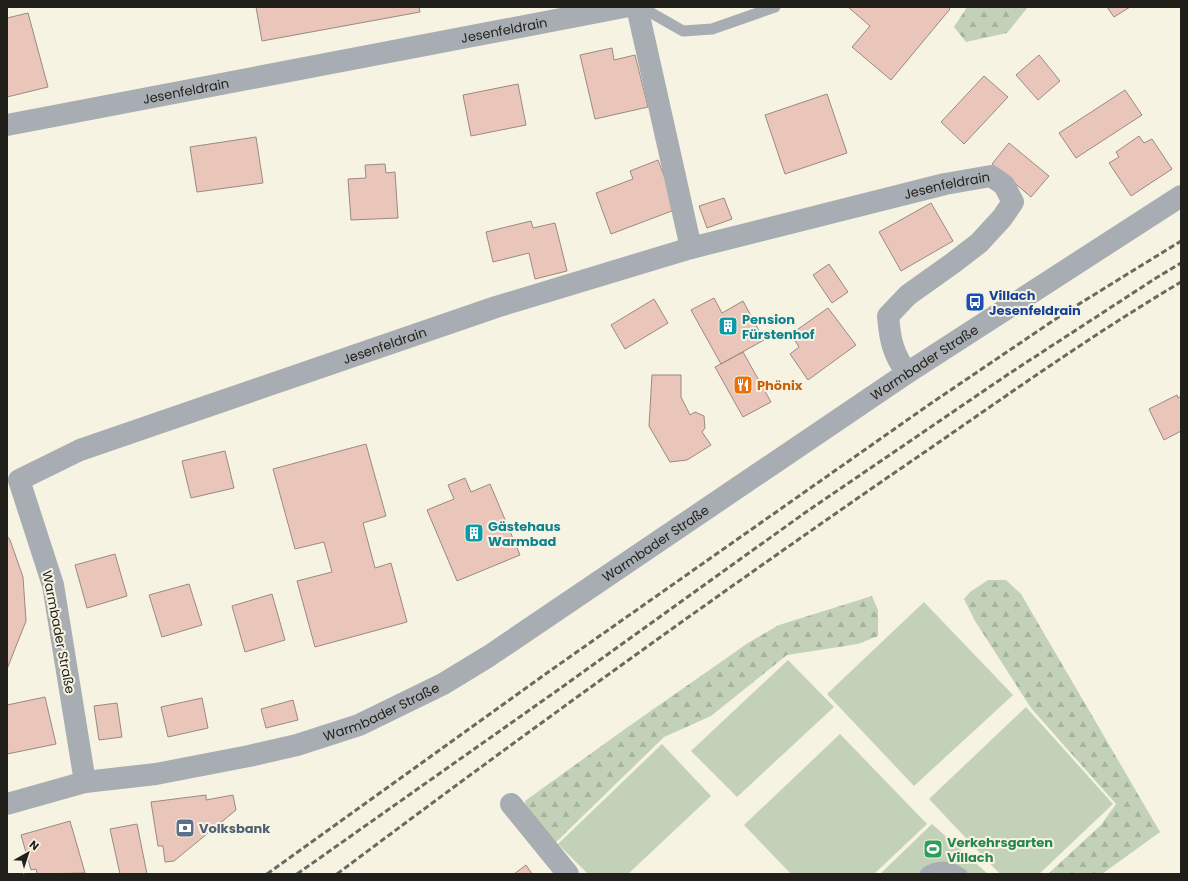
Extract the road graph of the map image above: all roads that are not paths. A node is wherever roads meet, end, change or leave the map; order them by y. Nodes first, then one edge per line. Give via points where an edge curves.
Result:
1 (624, 7) edge
2 (637, 7) edge
3 (640, 7) edge
4 (775, 7) edge
5 (7, 125) edge
6 (1181, 196) edge
7 (691, 248) junction
8 (907, 373) junction
9 (80, 450) joint
10 (85, 782) junction
11 (7, 804) edge
12 (511, 804) dead end
13 (568, 874) edge
14 (925, 874) edge
15 (962, 874) edge

1 - 5 street, Jesenfeldrain
2 - 7 street
3 - 4 lane via 683,31 712,29
6 - 8 street, Warmbader Straße
7 - 8 street, Jesenfeldrain via 945,184 991,176 1004,185 1013,202 1002,218 979,243 908,295 888,316 890,338 895,354
7 - 9 street, Jesenfeldrain via 496,307
8 - 10 street, Warmbader Straße via 490,656 443,684 359,725 297,745 156,774
9 - 10 street, Warmbader Straße via 19,480 52,585
10 - 11 street, Warmbader Straße
12 - 13 street
14 - 15 lane via 938,868 950,868

